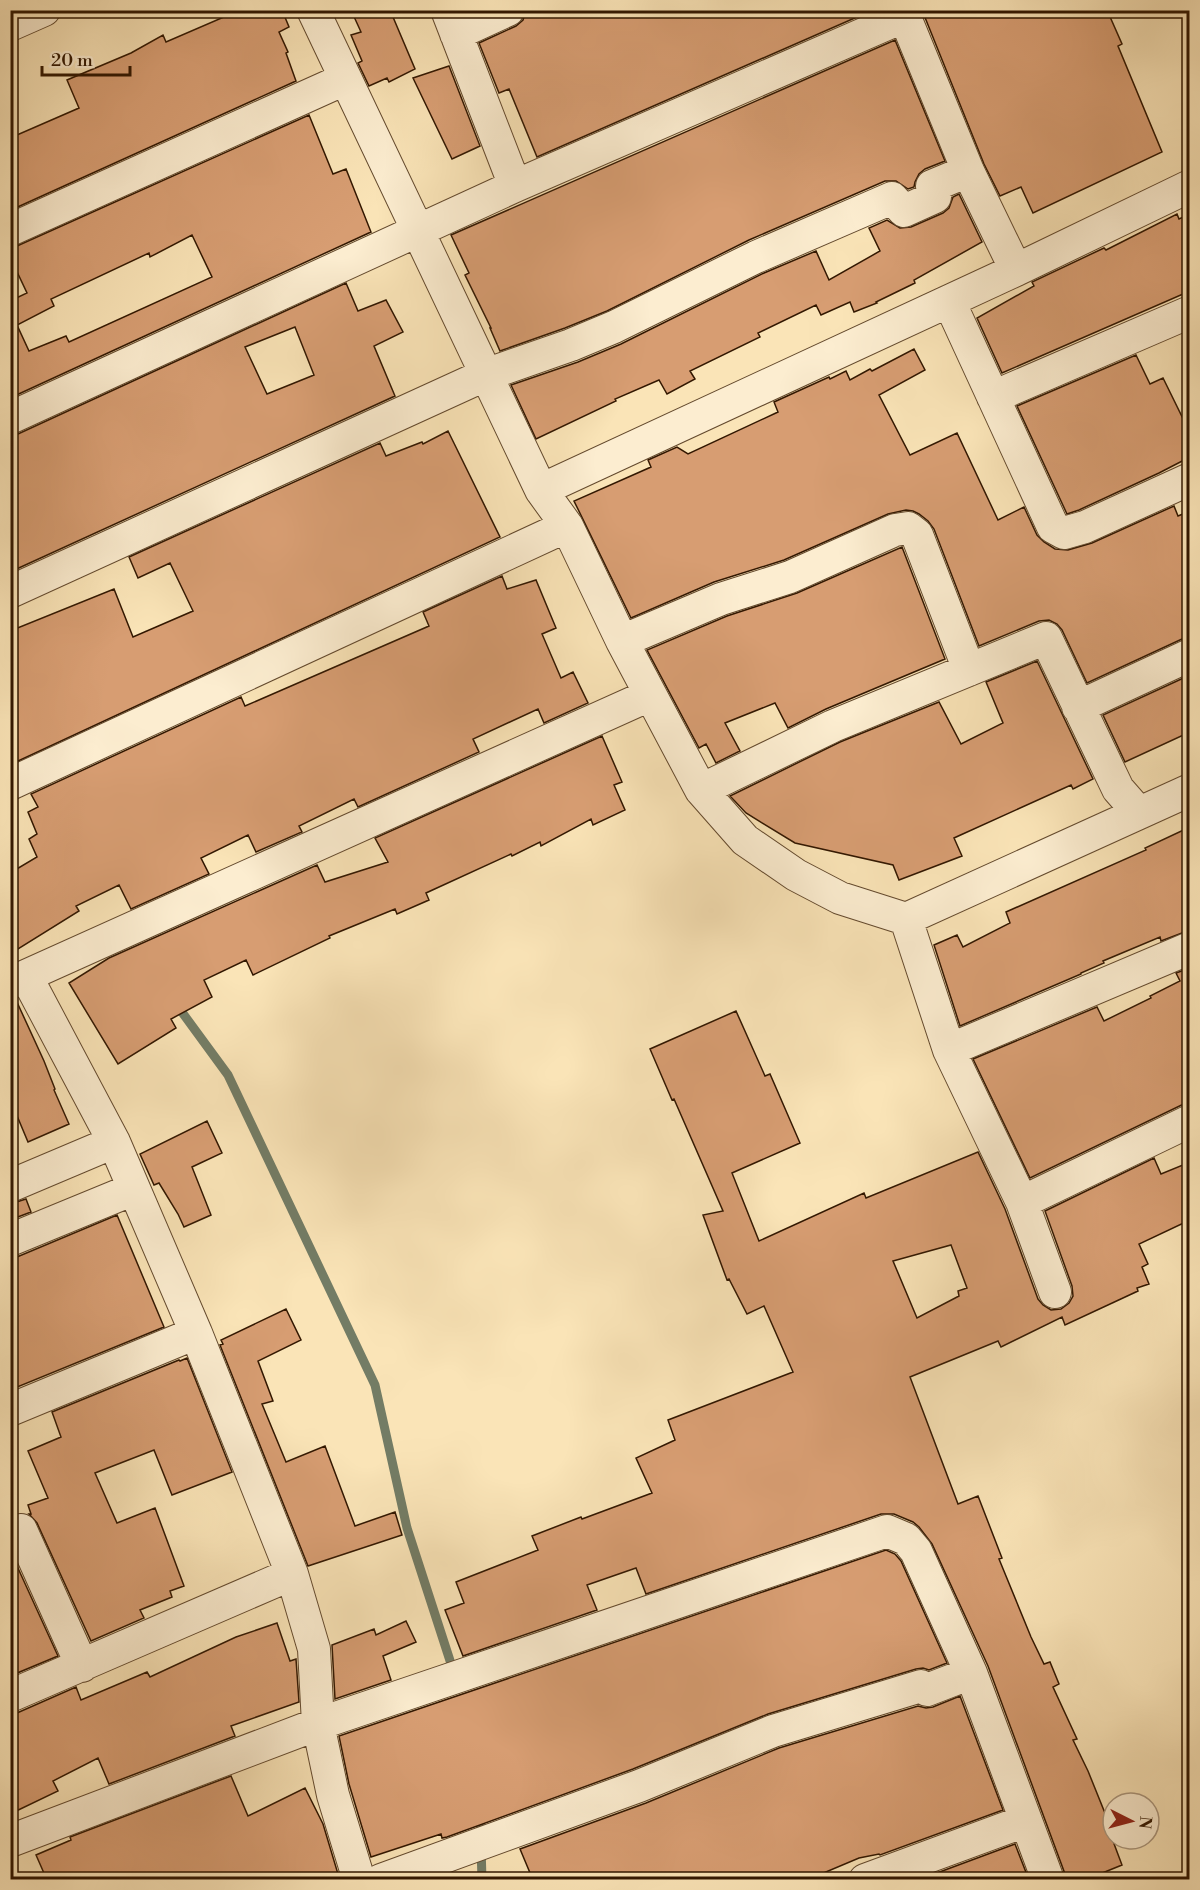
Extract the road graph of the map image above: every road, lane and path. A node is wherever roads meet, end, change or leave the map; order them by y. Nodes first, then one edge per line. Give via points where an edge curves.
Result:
1 (44, 10) edge
2 (313, 10) edge
3 (508, 10) edge
4 (903, 13) edge
5 (451, 22) edge
6 (10, 26) edge
7 (345, 79) junction
8 (968, 171) junction
9 (515, 186) junction
10 (1190, 186) edge
11 (10, 230) edge
12 (417, 231) junction
13 (1016, 270) junction
14 (949, 301) junction
15 (1190, 312) edge
16 (485, 375) junction
17 (993, 397) junction
18 (10, 418) edge
19 (1190, 479) edge
20 (541, 490) junction
21 (567, 526) junction
22 (10, 592) edge
23 (622, 641) junction
24 (1190, 656) edge
25 (969, 670) junction
26 (650, 695) junction
27 (1078, 707) junction
28 (10, 784) edge
29 (701, 790) junction
30 (1190, 790) edge
31 (1140, 813) junction
32 (906, 919) junction
33 (1190, 948) edge
34 (18, 979) edge
35 (949, 1050) junction
36 (1190, 1121) edge
37 (114, 1142) junction
38 (10, 1185) edge
39 (134, 1190) junction
40 (1022, 1202) junction
41 (10, 1240) edge
42 (1055, 1292) dead end
43 (196, 1333) junction
44 (10, 1410) edge
45 (21, 1530) dead end
46 (291, 1574) junction
47 (82, 1666) junction
48 (971, 1673) junction
49 (10, 1696) edge
50 (318, 1724) junction
51 (1025, 1821) junction
52 (10, 1841) edge
53 (359, 1880) edge
54 (381, 1880) edge
55 (865, 1880) edge
56 (1048, 1880) edge

1 - 6 street
2 - 7 street
3 - 5 street
4 - 8 street
4 - 9 street
5 - 9 street
7 - 11 street
7 - 12 street
8 - 13 street
8 - 16 street via 932,186 935,197 904,211 892,198 756,257 615,327
9 - 12 street
10 - 13 street
12 - 16 street
12 - 18 street
13 - 14 street
14 - 17 street
14 - 20 street
15 - 17 street
16 - 20 street
16 - 22 street
17 - 19 street via 1053,527 1064,533
20 - 21 street
21 - 23 street
21 - 28 street
23 - 25 street via 908,528 917,535
23 - 26 street
24 - 27 street
25 - 27 street via 1046,638
25 - 29 street via 833,726
26 - 29 street
26 - 34 street
27 - 31 street via 1118,789
29 - 32 street via 745,840 796,875 840,898
30 - 31 street
31 - 32 street
32 - 35 street
33 - 35 street
34 - 37 street
35 - 40 street
36 - 40 street
37 - 38 street
37 - 39 street
39 - 41 street
39 - 43 street
40 - 42 street
43 - 44 street
43 - 46 street
45 - 47 street
46 - 47 street
46 - 50 street via 314,1649
47 - 49 street
48 - 50 street via 916,1551 906,1539 887,1531
48 - 51 street
48 - 54 street via 927,1690 921,1686 773,1731 639,1786
50 - 52 street
50 - 53 street via 333,1794
51 - 55 street
51 - 56 street

